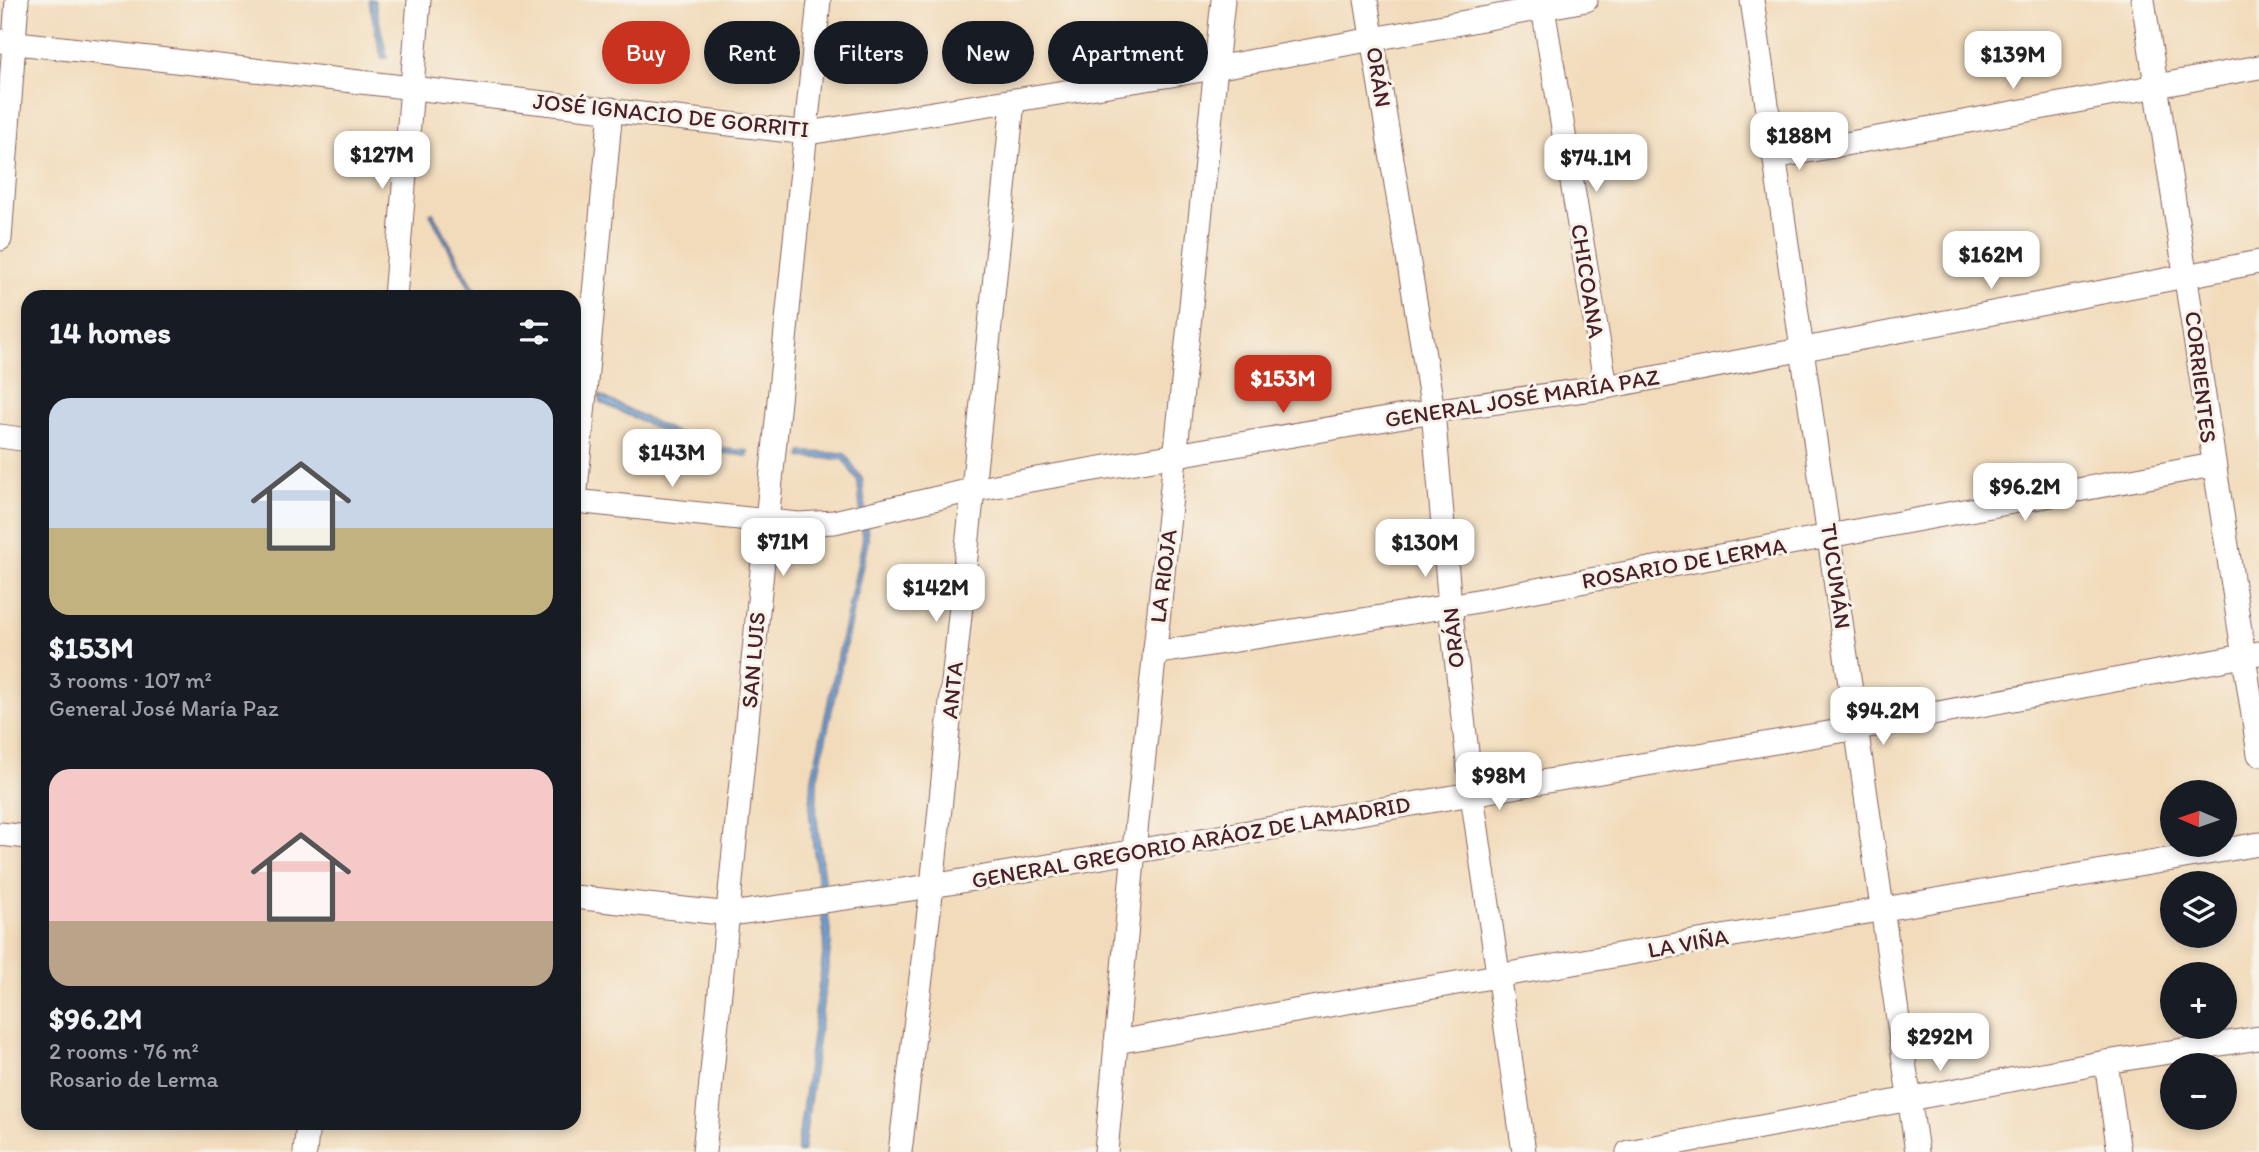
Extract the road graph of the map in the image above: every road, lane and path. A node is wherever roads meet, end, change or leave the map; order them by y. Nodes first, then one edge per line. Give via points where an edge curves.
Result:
1 (17, 0) edge
2 (419, 0) edge
3 (819, 0) edge
4 (1223, 0) edge
5 (1366, 0) edge
6 (1586, 0) edge
7 (1752, 0) edge
8 (2143, 0) edge
9 (1543, 8) junction
10 (1373, 37) junction
11 (7, 41) edge
12 (2259, 67) edge
13 (1215, 68) junction
14 (2158, 87) junction
15 (413, 88) junction
16 (1013, 102) junction
17 (611, 109) junction
18 (808, 133) junction
19 (1775, 157) junction
20 (0, 239) edge
21 (2259, 262) edge
22 (2188, 275) junction
23 (396, 290) edge
24 (1803, 349) junction
25 (1606, 387) junction
26 (1433, 411) junction
27 (0, 436) edge
28 (581, 436) edge
29 (21, 439) edge
30 (1177, 456) junction
31 (2213, 466) junction
32 (972, 490) junction
33 (581, 502) edge
34 (766, 520) junction
35 (1830, 537) junction
36 (1450, 606) junction
37 (1154, 653) junction
38 (2251, 655) edge
39 (1858, 728) junction
40 (2259, 754) edge
41 (1472, 795) junction
42 (0, 834) edge
43 (21, 837) edge
44 (2259, 844) edge
45 (1134, 850) junction
46 (932, 886) junction
47 (581, 898) edge
48 (1882, 909) junction
49 (730, 914) junction
50 (1497, 977) junction
51 (2259, 1038) edge
52 (1116, 1042) junction
53 (2106, 1062) junction
54 (1910, 1101) junction
55 (307, 1130) edge
56 (304, 1152) edge
57 (704, 1152) edge
58 (900, 1152) edge
59 (1106, 1152) edge
60 (1524, 1152) edge
61 (1628, 1152) edge
62 (1917, 1152) edge
63 (2119, 1152) edge

1 - 11 street
2 - 15 street
3 - 18 street, SAN LUIS
4 - 13 street, LA RIOJA
5 - 10 street, ORÁN
6 - 9 street, JOSÉ IGNACIO DE GORRITI
7 - 19 street, TUCUMÁN
8 - 14 street, CORRIENTES
9 - 10 street, JOSÉ IGNACIO DE GORRITI
9 - 25 street, CHICOANA
10 - 13 street, JOSÉ IGNACIO DE GORRITI
10 - 26 street, ORÁN
11 - 15 street, JOSÉ IGNACIO DE GORRITI
11 - 20 street
12 - 14 street
13 - 16 street, JOSÉ IGNACIO DE GORRITI
13 - 30 street, LA RIOJA
14 - 19 street
14 - 22 street, CORRIENTES
15 - 17 street, JOSÉ IGNACIO DE GORRITI
15 - 23 street
16 - 18 street, JOSÉ IGNACIO DE GORRITI
16 - 32 street, ANTA
17 - 18 street, JOSÉ IGNACIO DE GORRITI
17 - 28 street
18 - 34 street, SAN LUIS
19 - 24 street, TUCUMÁN
21 - 22 street, GENERAL JOSÉ MARÍA PAZ
22 - 24 street, GENERAL JOSÉ MARÍA PAZ
22 - 31 street, CORRIENTES
24 - 25 street, GENERAL JOSÉ MARÍA PAZ
24 - 35 street, TUCUMÁN
25 - 26 street, GENERAL JOSÉ MARÍA PAZ
26 - 30 street, GENERAL JOSÉ MARÍA PAZ
26 - 36 street, ORÁN
27 - 29 street
30 - 32 street, GENERAL JOSÉ MARÍA PAZ
30 - 37 street, LA RIOJA
31 - 35 street, ROSARIO DE LERMA
31 - 38 street, CORRIENTES
32 - 34 street, GENERAL JOSÉ MARÍA PAZ via 834,522
32 - 46 street, ANTA
33 - 34 street, GENERAL JOSÉ MARÍA PAZ
34 - 49 street, SAN LUIS
35 - 36 street, ROSARIO DE LERMA
35 - 39 street, TUCUMÁN
36 - 37 street, ROSARIO DE LERMA
36 - 41 street, ORÁN
37 - 45 street, LA RIOJA
38 - 39 street, GENERAL GREGORIO ARÁOZ DE LAMADRID
38 - 40 street, CORRIENTES
39 - 41 street, GENERAL GREGORIO ARÁOZ DE LAMADRID
39 - 48 street, TUCUMÁN
41 - 45 street, GENERAL GREGORIO ARÁOZ DE LAMADRID
41 - 50 street, ORÁN
42 - 43 street
44 - 48 street, LA VIÑA
45 - 46 street, GENERAL GREGORIO ARÁOZ DE LAMADRID
45 - 52 street, LA RIOJA
46 - 49 street, GENERAL GREGORIO ARÁOZ DE LAMADRID
46 - 58 street, ANTA
47 - 49 street, GENERAL GREGORIO ARÁOZ DE LAMADRID
48 - 50 street, LA VIÑA
48 - 54 street, TUCUMÁN
49 - 57 street, SAN LUIS
50 - 52 street, LA VIÑA
50 - 60 street, ORÁN
51 - 53 street
52 - 59 street, LA RIOJA
53 - 54 street
53 - 63 street
54 - 61 street
54 - 62 street, TUCUMÁN
55 - 56 street

